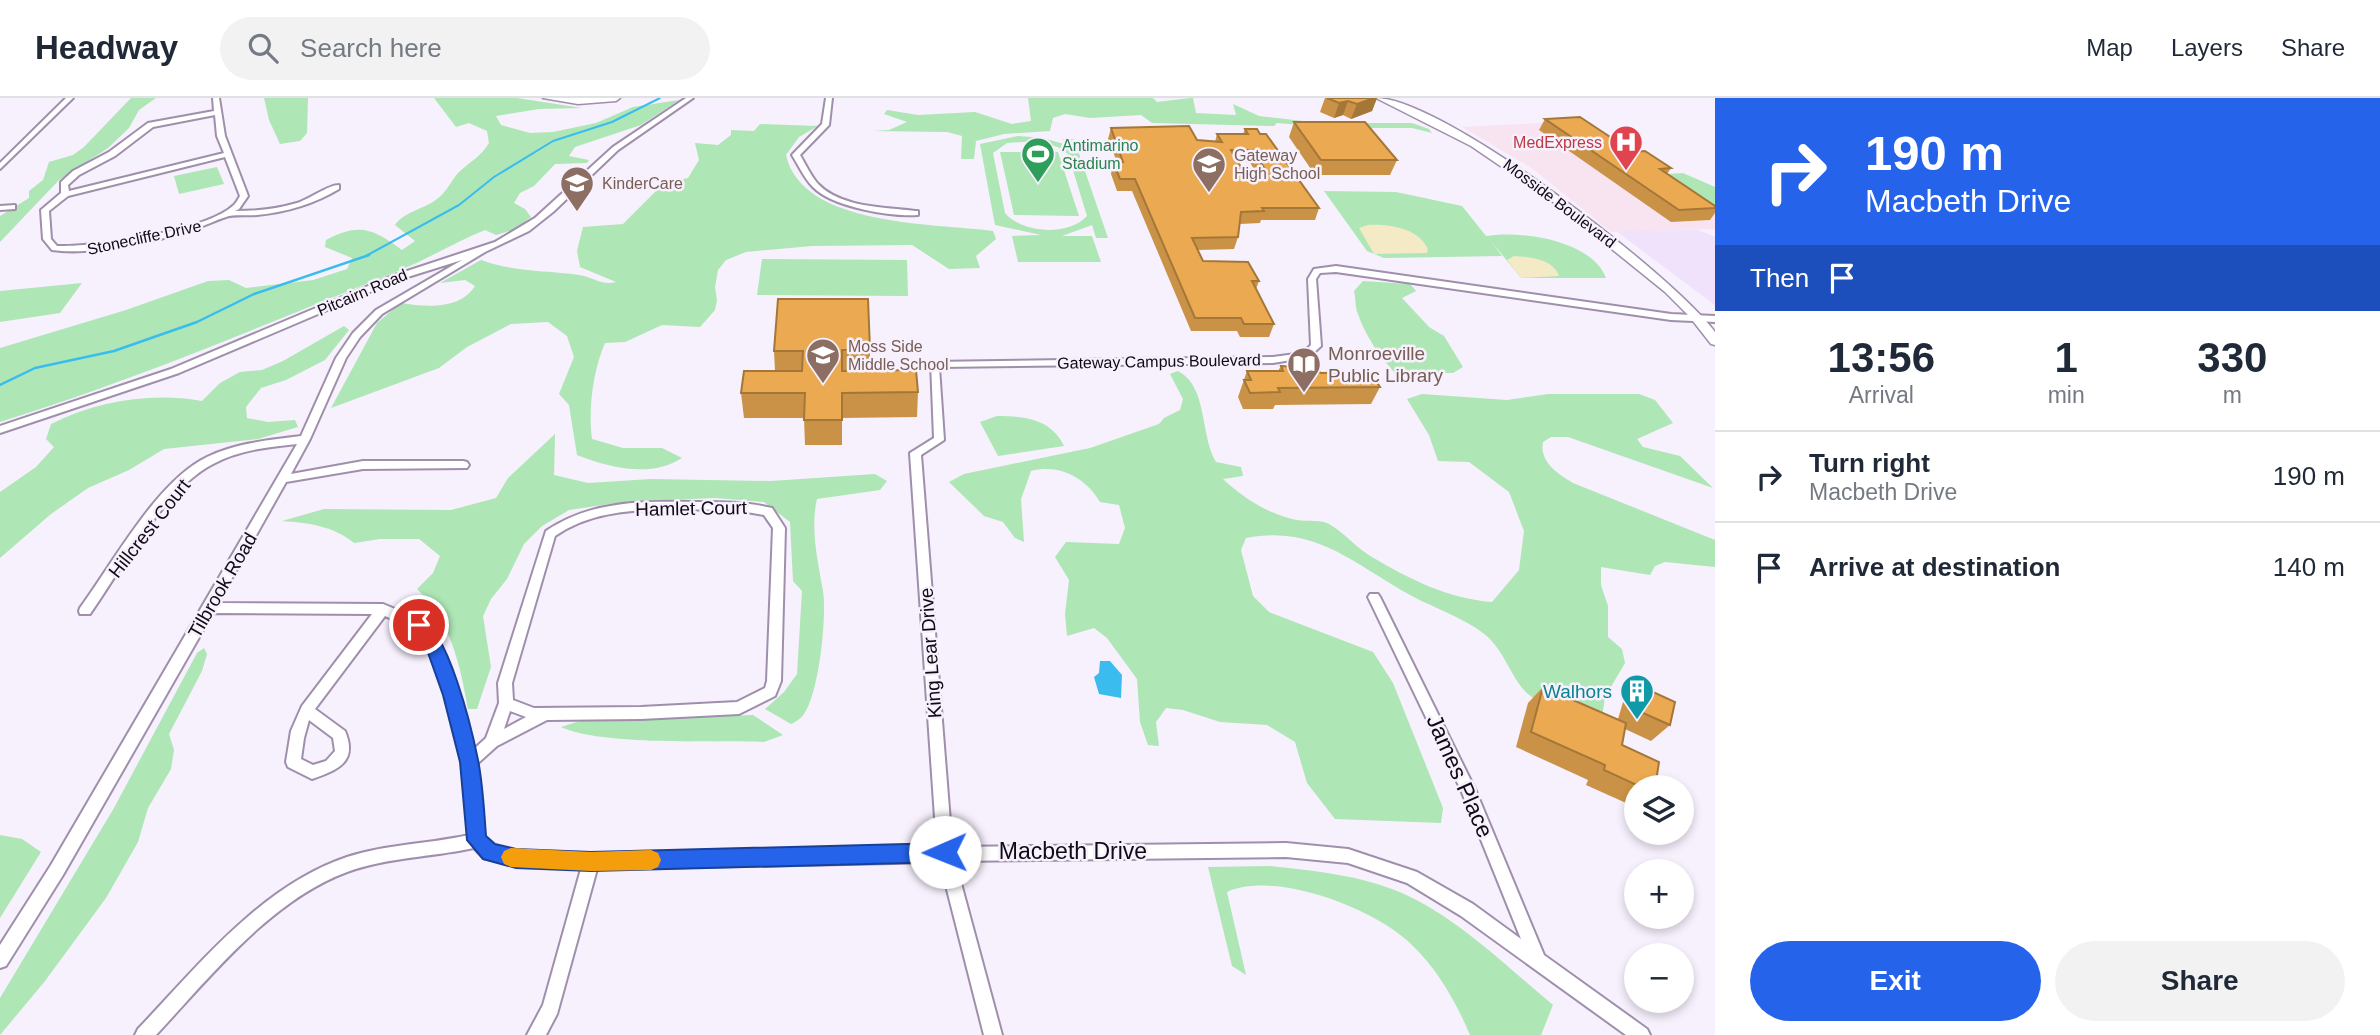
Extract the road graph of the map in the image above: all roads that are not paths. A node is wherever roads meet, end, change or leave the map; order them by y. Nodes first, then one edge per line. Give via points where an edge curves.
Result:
1 (70, 98) edge
2 (216, 98) edge
3 (547, 98) edge
4 (616, 98) edge
5 (690, 98) edge
6 (829, 98) edge
7 (1380, 98) edge
8 (1409, 98) edge
9 (218, 112) junction
10 (1464, 136) junction
11 (229, 154) junction
12 (0, 167) edge
13 (336, 187) dead end
14 (65, 194) junction
15 (12, 207) dead end
16 (0, 208) edge
17 (915, 213) dead end
18 (232, 214) junction
19 (481, 251) junction
20 (1699, 318) junction
21 (1715, 318) edge
22 (1715, 328) edge
23 (1715, 341) edge
24 (0, 430) edge
25 (305, 439) junction
26 (915, 453) joint
27 (463, 465) dead end
28 (282, 479) junction
29 (1374, 597) dead end
30 (209, 608) junction
31 (383, 609) junction
32 (85, 611) dead end
33 (506, 703) junction
34 (307, 711) dead end
35 (546, 714) junction
36 (492, 742) junction
37 (469, 762) junction
38 (477, 840) junction
39 (945, 852) junction
40 (591, 862) junction
41 (1537, 959) junction
42 (0, 960) edge
43 (145, 1035) edge
44 (536, 1035) edge
45 (993, 1035) edge
46 (1641, 1035) edge

1 - 12 street
2 - 9 street
3 - 4 main road
5 - 19 street, Pitcairn Road via 607,156 532,226
6 - 17 street via 825,125 796,155 806,172 819,189 842,200
7 - 10 main road, Mosside Boulevard
8 - 10 main road
9 - 11 street
9 - 14 street via 146,128 71,177 64,184
10 - 20 main road, Mosside Boulevard via 1545,189
11 - 14 street
11 - 18 street via 244,196
13 - 18 street via 295,207
14 - 18 street, Stonecliffe Drive via 45,209 47,239 55,248 65,250 89,250
15 - 16 street
19 - 24 street, Pitcairn Road via 426,265 175,371
19 - 25 street, Tilbrook Road via 379,313 356,335 330,379
20 - 21 street
20 - 22 main road
20 - 23 main road, Mosside Boulevard
20 - 26 street, Gateway Campus Boulevard via 1336,269 1317,271 1312,279 1316,346 1306,355 1273,360 934,364 939,440
25 - 28 street, Tilbrook Road
25 - 32 street, Hillcrest Court via 248,447 198,468 156,513
26 - 39 street, King Lear Drive
27 - 28 street via 363,465
28 - 30 street, Tilbrook Road
29 - 41 street, James Place via 1468,789
30 - 31 street
30 - 42 street, Tilbrook Road
31 - 34 street
31 - 37 street via 419,625 433,644
33 - 35 street, Hamlet Court
33 - 35 street, Hamlet Court via 505,683 546,547 550,534 561,524 590,513 635,508 758,508 776,519 774,681 770,692 739,708
33 - 36 street, Hamlet Court
35 - 36 street, Hamlet Court
36 - 37 street, Hamlet Court
37 - 38 street
38 - 40 street, Macbeth Drive via 490,853 516,859
38 - 43 street via 348,864 318,876 231,945
39 - 40 street, Macbeth Drive
39 - 41 street, Macbeth Drive via 1286,850 1348,856 1411,877
39 - 45 street, King Lear Drive
40 - 44 street via 551,1008
41 - 46 street, Macbeth Drive

